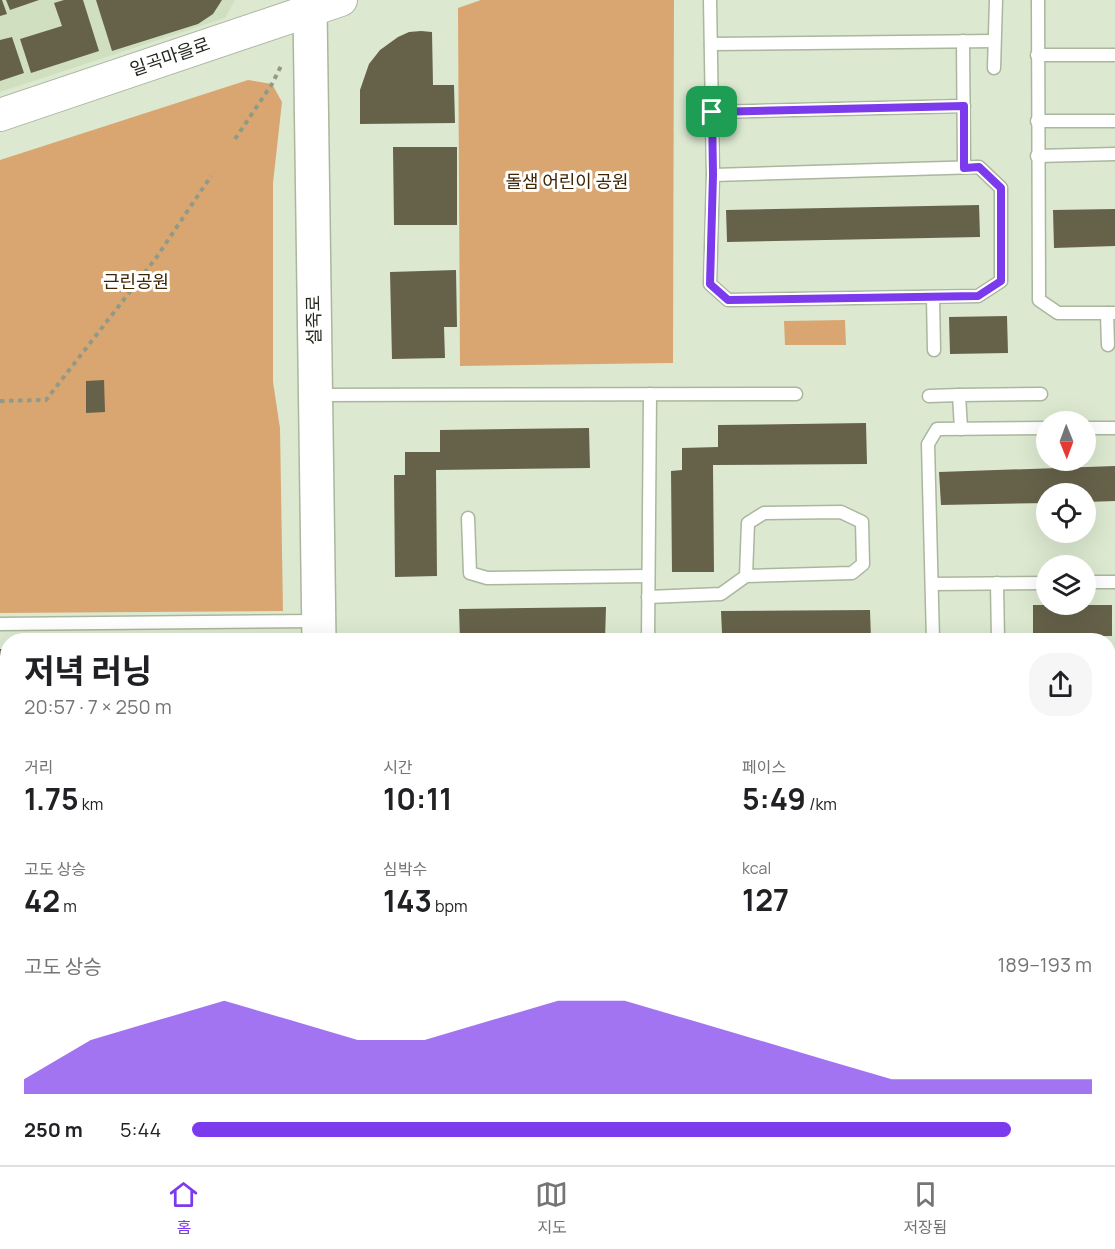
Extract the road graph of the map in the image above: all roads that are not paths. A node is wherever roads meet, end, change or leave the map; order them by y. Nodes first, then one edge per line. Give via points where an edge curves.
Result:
1 (341, 0) edge
2 (710, 0) edge
3 (996, 0) edge
4 (1038, 0) edge
5 (309, 5) edge
6 (963, 41) junction
7 (994, 41) junction
8 (711, 44) junction
9 (1037, 55) junction
10 (1115, 55) edge
11 (994, 68) dead end
12 (964, 106) junction
13 (712, 112) junction
14 (0, 115) edge
15 (1037, 121) junction
16 (1115, 121) edge
17 (1115, 154) edge
18 (1037, 156) junction
19 (964, 168) junction
20 (713, 175) junction
21 (933, 297) junction
22 (1111, 313) edge
23 (1108, 345) dead end
24 (934, 350) dead end
25 (650, 394) junction
26 (796, 394) dead end
27 (1041, 394) dead end
28 (315, 395) junction
29 (959, 395) junction
30 (929, 396) dead end
31 (1036, 428) edge
32 (1096, 428) edge
33 (1115, 428) edge
34 (961, 429) junction
35 (468, 518) dead end
36 (648, 576) junction
37 (746, 576) junction
38 (1036, 582) edge
39 (1096, 582) edge
40 (1115, 582) edge
41 (997, 583) junction
42 (932, 584) junction
43 (648, 597) junction
44 (0, 624) edge
45 (319, 631) edge
46 (648, 633) edge
47 (933, 633) edge
48 (998, 633) edge

1 - 5 street, 일곡마을로
2 - 8 lane
3 - 7 lane
4 - 9 lane
5 - 14 street, 일곡마을로
5 - 28 main road, 설죽로
6 - 7 lane
6 - 8 lane
6 - 12 lane
7 - 11 lane
8 - 13 lane
9 - 10 lane
9 - 15 lane
12 - 13 lane
12 - 19 lane
13 - 20 lane
15 - 16 lane
15 - 18 lane
17 - 18 lane
18 - 22 lane via 1039,300 1058,313
19 - 20 lane
19 - 21 lane via 979,167 1001,188 1001,281 978,296
20 - 21 lane via 710,284 728,300
21 - 24 lane
22 - 23 lane
25 - 26 lane
25 - 28 lane
25 - 36 lane
27 - 29 lane
28 - 45 main road, 설죽로
29 - 30 lane
29 - 34 lane
31 - 34 lane
32 - 33 lane
34 - 42 lane via 937,429 928,444
35 - 36 lane via 470,573 487,578
36 - 43 lane
37 - 37 lane via 748,523 764,513 841,512 862,522 863,564 852,573
37 - 43 lane via 721,594
38 - 41 lane
39 - 40 lane
41 - 42 lane
41 - 48 lane
42 - 47 lane
43 - 46 lane
44 - 45 lane

